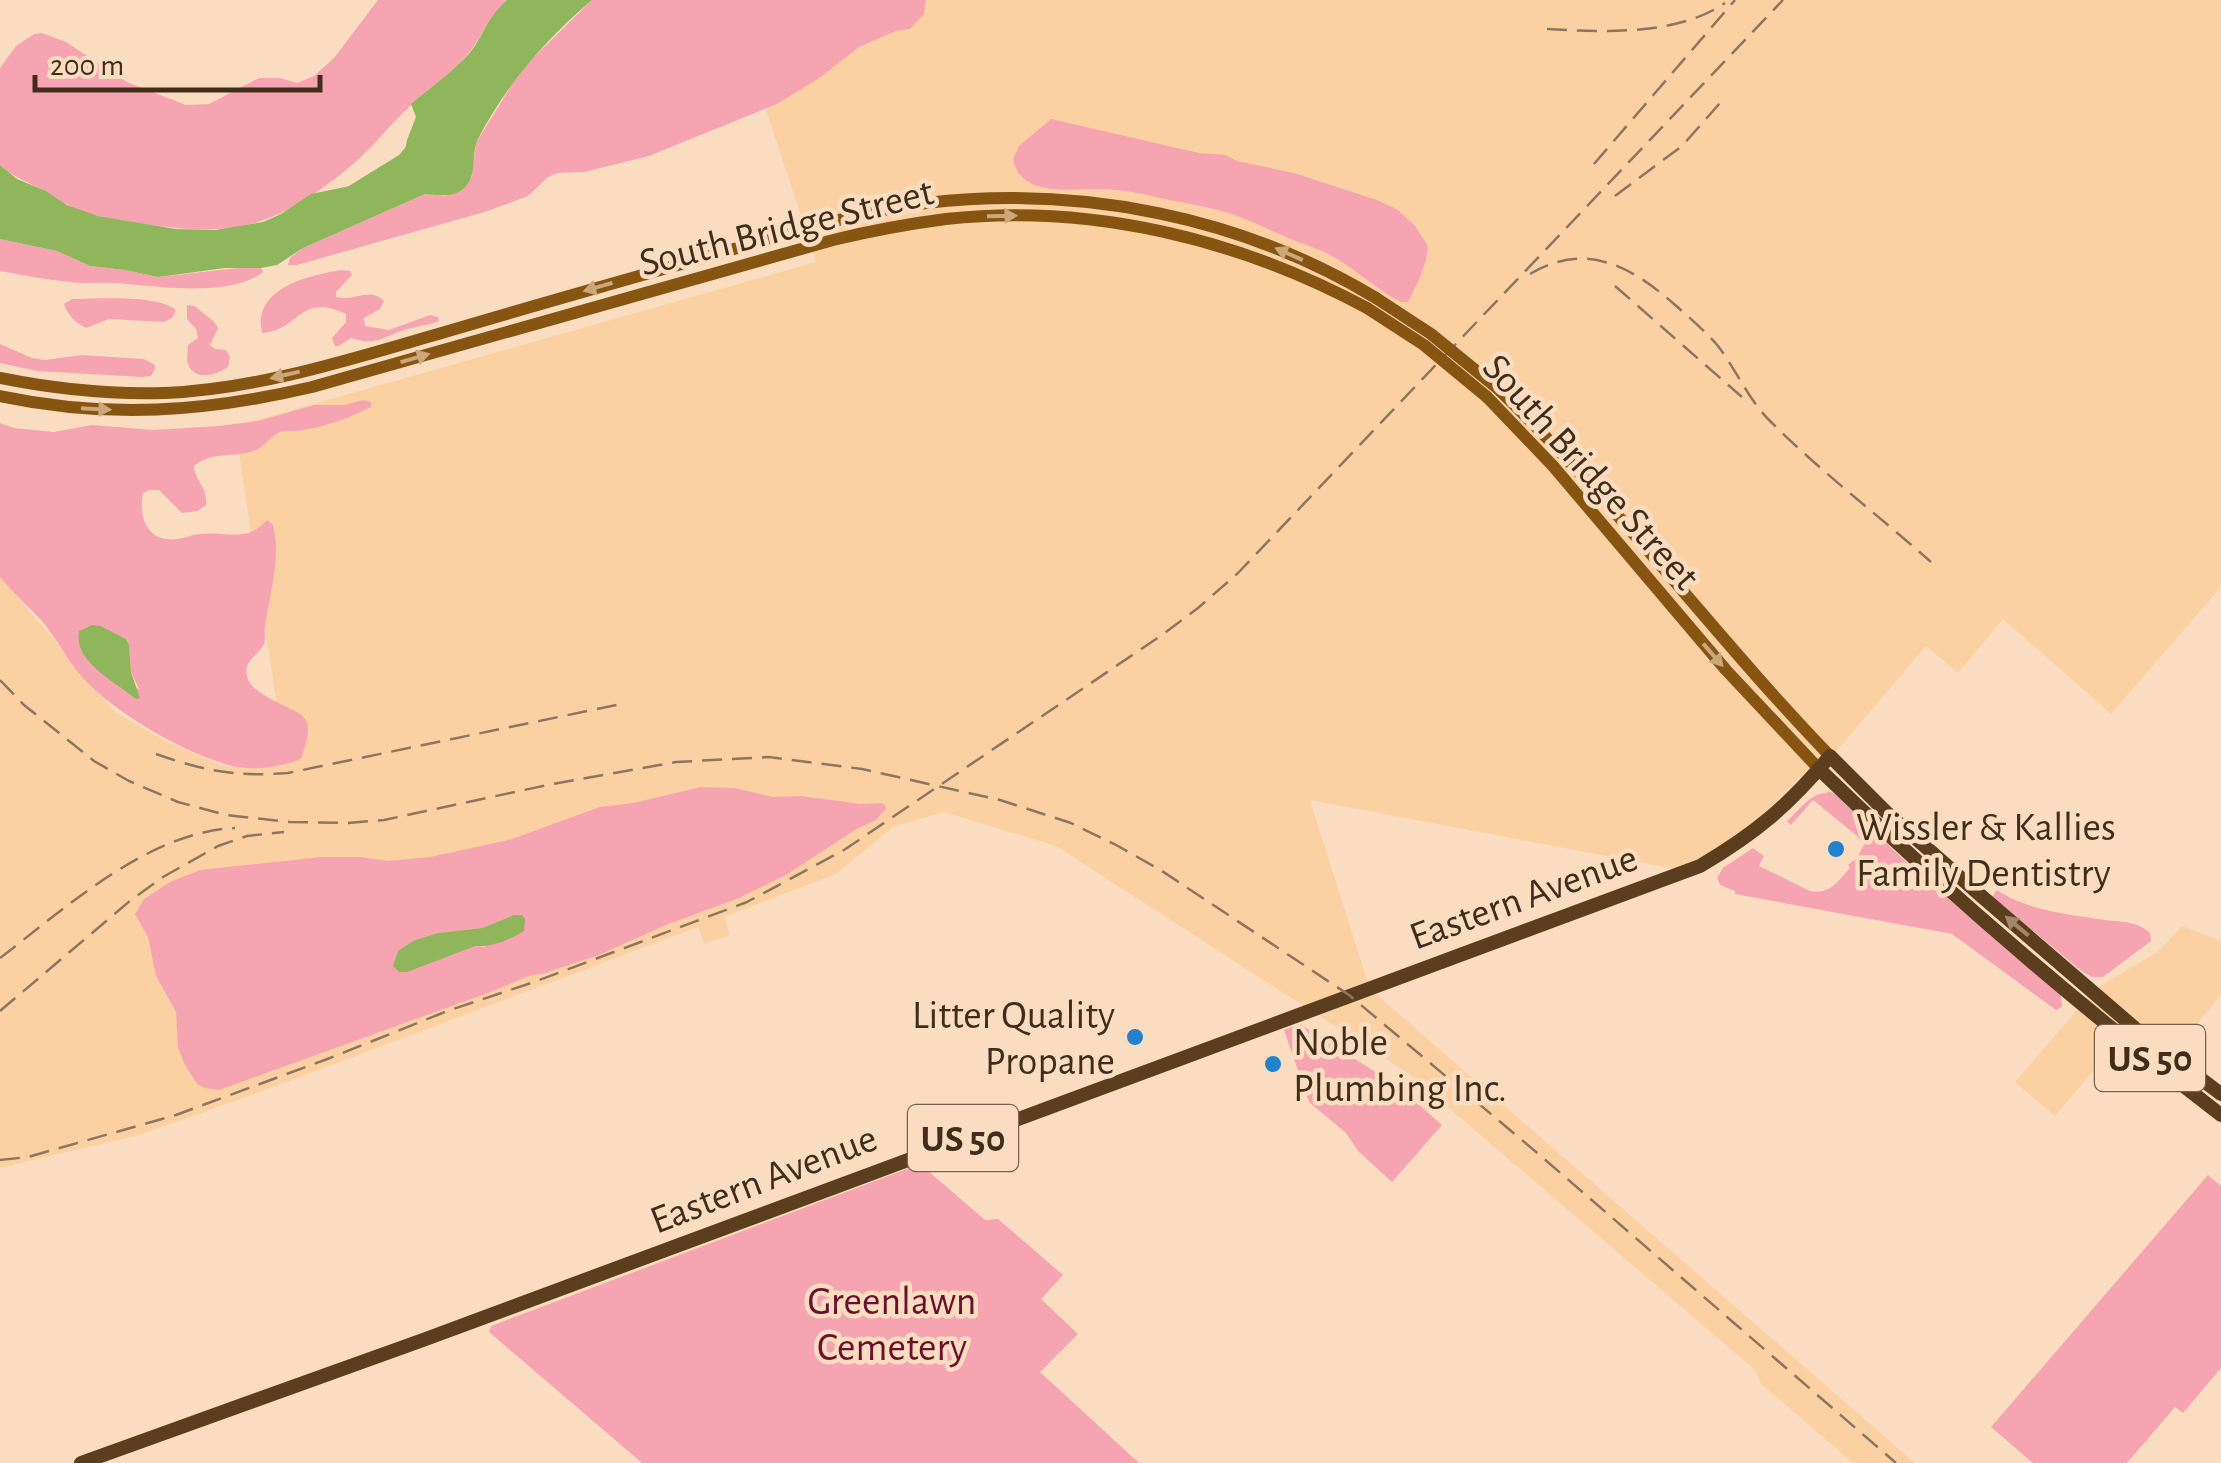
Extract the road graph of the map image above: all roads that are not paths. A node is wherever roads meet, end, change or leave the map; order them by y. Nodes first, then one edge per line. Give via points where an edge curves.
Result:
1 (1371, 303) junction
2 (0, 378) edge
3 (1492, 392) junction
4 (0, 396) edge
5 (1830, 756) junction
6 (1819, 769) junction
7 (2221, 1094) edge
8 (2221, 1115) edge
9 (81, 1463) edge

1 -> 2 main road, South Bridge Street via 1353,284 1279,249 1186,218 1074,201 982,199 828,222 256,382 130,393
1 - 3 main road, South Bridge Street, bridge
4 -> 1 main road, South Bridge Street via 142,410 260,399 833,240 964,218 1026,216 1143,227 1270,262
3 - 5 main road, South Bridge Street via 1576,469
3 -> 6 main road, South Bridge Street via 1726,670
5 - 6 main road, Eastern Avenue / US 50
7 -> 5 main road, South Bridge Street / US 50 via 1978,894
6 - 8 main road, South Bridge Street / US 50 via 1914,861
6 - 9 main road, Eastern Avenue / US 50 via 1763,826 1700,866

